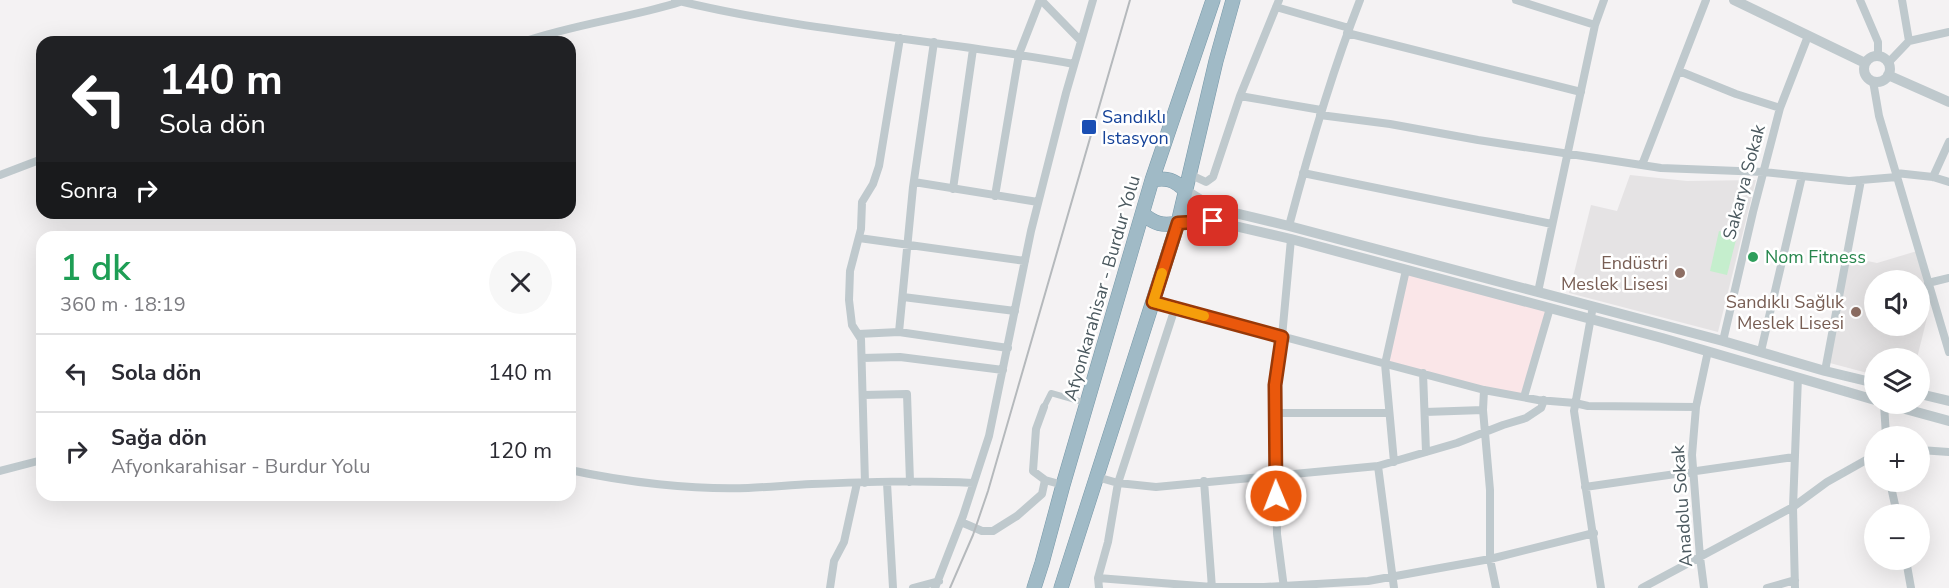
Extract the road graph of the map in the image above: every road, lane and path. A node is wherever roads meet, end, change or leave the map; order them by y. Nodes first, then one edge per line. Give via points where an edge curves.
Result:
1 (1040, 0) edge
2 (1093, 0) edge
3 (1213, 0) edge
4 (1233, 0) edge
5 (1360, 0) edge
6 (1516, 0) edge
7 (1604, 0) edge
8 (1706, 0) edge
9 (1734, 0) edge
10 (1860, 0) edge
11 (1902, 0) edge
12 (678, 1) edge
13 (1278, 4) edge
14 (1595, 25) junction
15 (1348, 31) junction
16 (1949, 32) edge
17 (541, 36) edge
18 (1808, 36) junction
19 (900, 38) junction
20 (1081, 41) junction
21 (1909, 41) junction
22 (934, 42) junction
23 (973, 49) junction
24 (1019, 54) junction
25 (1878, 56) junction
26 (1865, 63) junction
27 (1888, 63) junction
28 (1074, 64) junction
29 (1679, 71) junction
30 (1888, 75) junction
31 (1873, 81) junction
32 (1581, 92) junction
33 (1240, 96) junction
34 (1949, 102) edge
35 (1780, 108) junction
36 (1320, 112) junction
37 (1949, 142) edge
38 (1567, 154) junction
39 (36, 161) edge
40 (1642, 165) junction
41 (1764, 172) junction
42 (1303, 173) junction
43 (1189, 174) junction
44 (1897, 175) junction
45 (0, 176) edge
46 (1802, 176) junction
47 (1933, 177) junction
48 (1152, 180) junction
49 (1861, 180) junction
50 (1949, 182) edge
51 (914, 183) junction
52 (953, 189) junction
53 (1185, 190) junction
54 (995, 196) junction
55 (1038, 202) junction
56 (1143, 214) junction
57 (1178, 223) junction
58 (1552, 224) junction
59 (1288, 226) junction
60 (859, 238) junction
61 (1291, 239) junction
62 (908, 243) junction
63 (1025, 261) junction
64 (1406, 270) junction
65 (1924, 270) edge
66 (1949, 278) edge
67 (1930, 283) edge
68 (1930, 289) edge
69 (1538, 292) junction
70 (903, 297) junction
71 (1153, 302) junction
72 (1593, 306) junction
73 (1175, 308) junction
74 (1550, 308) junction
75 (1015, 311) junction
76 (1590, 319) junction
77 (899, 332) junction
78 (858, 334) junction
79 (1282, 337) junction
80 (1723, 341) junction
81 (1948, 347) edge
82 (1008, 348) junction
83 (1708, 351) junction
84 (1761, 351) junction
85 (862, 358) junction
86 (1385, 364) junction
87 (1003, 369) junction
88 (1825, 370) junction
89 (1423, 373) junction
90 (1798, 377) junction
91 (1864, 380) edge
92 (1484, 390) junction
93 (863, 395) junction
94 (1930, 396) edge
95 (1524, 397) junction
96 (1864, 397) edge
97 (1544, 400) junction
98 (1079, 401) dead end
99 (1949, 401) edge
100 (1575, 403) junction
101 (1696, 406) junction
102 (1044, 407) joint
103 (1483, 410) junction
104 (1425, 412) junction
105 (1275, 413) junction
106 (1389, 413) junction
107 (1921, 414) edge
108 (1949, 422) edge
109 (1484, 431) junction
110 (1930, 451) edge
111 (1426, 452) junction
112 (1949, 452) edge
113 (1794, 457) junction
114 (1864, 461) edge
115 (36, 462) edge
116 (1394, 462) junction
117 (1378, 466) junction
118 (0, 471) edge
119 (576, 471) edge
120 (1694, 471) junction
121 (1097, 477) junction
122 (1276, 477) junction
123 (1045, 480) junction
124 (1204, 481) junction
125 (910, 482) junction
126 (861, 483) junction
127 (887, 483) junction
128 (974, 483) junction
129 (1118, 483) junction
130 (1063, 485) junction
131 (1585, 487) junction
132 (1793, 507) junction
133 (961, 522) junction
134 (1594, 533) junction
135 (1700, 557) junction
136 (1490, 559) junction
137 (1908, 570) edge
138 (1393, 577) junction
139 (1098, 578) junction
140 (1795, 584) edge
141 (937, 585) edge
142 (1284, 587) edge
143 (831, 588) edge
144 (893, 588) edge
145 (914, 588) edge
146 (1034, 588) edge
147 (1061, 588) edge
148 (1099, 588) edge
149 (1212, 588) edge
150 (1394, 588) edge
151 (1496, 588) edge
152 (1601, 588) edge
153 (1642, 588) edge
154 (1704, 588) edge
155 (1767, 588) edge
156 (1911, 588) edge

1 - 20 street
1 - 24 street
2 - 20 street
3 - 48 highway, Afyonkarahisar - Burdur Yolu
4 - 43 highway
5 - 15 street
6 - 14 street
7 - 14 street
8 - 29 street
9 - 18 street
10 - 25 street via 1878,42
11 - 21 street
12 - 17 street via 648,12
12 - 19 street via 796,24
13 - 15 street
13 - 33 street
14 - 32 street
15 - 32 street
15 - 36 street
16 - 21 street
18 - 26 street
18 - 35 street, Sakarya Sokak
19 - 22 street
19 - 60 street via 879,166 862,202
20 - 28 street
21 - 27 street
22 - 23 street
22 - 51 street
23 - 24 street
23 - 52 street
24 - 28 street
24 - 54 street
25 - 26 street
25 - 27 street
26 - 31 street via 1864,72
27 - 30 street
28 - 55 street
29 - 35 street
29 - 40 street
30 - 31 street via 1882,81
30 - 34 street
31 - 44 street
32 - 38 street
33 - 36 street
33 - 43 street via 1213,177 1206,182
35 - 41 street, Sakarya Sokak
36 - 38 street
36 - 42 street
37 - 47 street
38 - 40 street
38 - 58 street
39 - 45 street
40 - 41 street
41 - 46 street
41 - 80 street, Sakarya Sokak
42 - 58 street
42 - 59 street
43 - 53 highway
44 - 47 street
44 - 49 street
44 - 65 street
46 - 49 street
46 - 84 street
47 - 50 street
48 - 53 highway via 1165,177
48 - 56 highway, Afyonkarahisar - Burdur Yolu
49 - 88 street
51 - 52 street
51 - 62 street
52 - 54 street
53 - 57 highway
53 - 59 street via 1214,208
54 - 55 street
55 - 63 street
56 - 57 highway via 1163,226
56 - 130 highway, Afyonkarahisar - Burdur Yolu
57 - 61 street via 1213,221
57 - 71 highway
58 - 69 street
59 - 69 street
60 - 62 street
60 - 78 street via 850,271 849,300 852,325
61 - 64 street
61 - 79 street
62 - 63 street
62 - 70 street
63 - 75 street
64 - 74 street
64 - 86 street
66 - 67 street
68 - 81 street
69 - 72 street
70 - 75 street
70 - 77 street
71 - 73 street
71 - 121 highway
72 - 76 street
72 - 80 street
73 - 79 street
73 - 129 street
74 - 76 street
74 - 95 street
75 - 82 street
76 - 83 street
76 - 100 street
77 - 78 street
77 - 82 street
78 - 85 street
79 - 86 street
79 - 105 street
80 - 84 street
82 - 87 street
83 - 90 street
83 - 101 street, Anadolu Sokak
84 - 88 street
85 - 87 street via 900,357
85 - 93 street
86 - 89 street
86 - 106 street
87 - 128 street
88 - 91 street
89 - 92 street
89 - 104 street
90 - 96 street
90 - 113 street
92 - 95 street
92 - 103 street
93 - 125 street via 907,394
93 - 126 street
94 - 99 street
95 - 97 street
97 - 100 street
97 - 109 street via 1534,414
98 - 102 street via 1051,393
100 - 101 street
100 - 131 street
101 - 120 street, Anadolu Sokak
102 - 123 street via 1036,429 1033,471
103 - 104 street
103 - 109 street
104 - 111 street
105 - 106 street
105 - 122 street
106 - 116 street
107 - 108 street
109 - 111 street
109 - 136 street via 1490,489
110 - 112 street
111 - 116 street
113 - 120 street
113 - 132 street
114 - 132 street
115 - 118 street
116 - 117 street
117 - 122 street
117 - 138 street
119 - 126 street via 614,478 747,488
120 - 131 street
120 - 135 street, Anadolu Sokak
121 - 129 street
121 - 147 highway
122 - 124 street
122 - 142 street via 1277,534
123 - 130 street
123 - 133 street via 1042,494 993,531
124 - 129 street via 1156,487
124 - 149 street
125 - 127 street
125 - 128 street
126 - 127 street
126 - 143 street via 844,542 834,561
127 - 144 street
128 - 133 street
129 - 139 street
130 - 146 highway, Afyonkarahisar - Burdur Yolu
131 - 134 street
132 - 135 street
132 - 140 street
133 - 141 street
134 - 136 street
134 - 152 street
135 - 153 street
135 - 154 street, Anadolu Sokak
136 - 138 street
136 - 151 street
137 - 156 street
138 - 142 street
138 - 150 street
139 - 148 street
139 - 149 street
140 - 155 street
141 - 145 street
142 - 149 street

